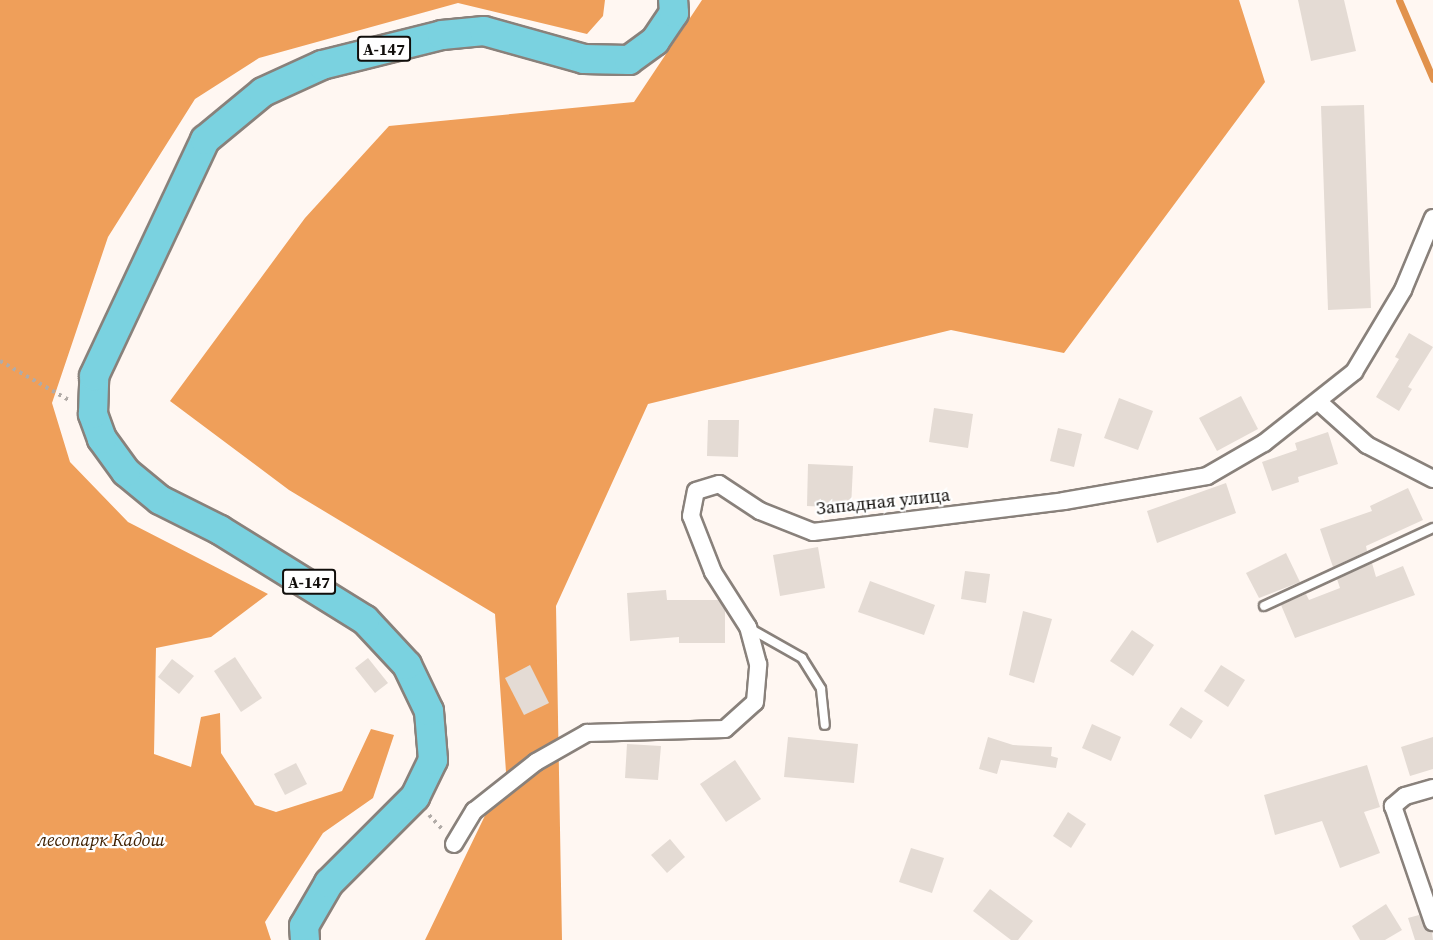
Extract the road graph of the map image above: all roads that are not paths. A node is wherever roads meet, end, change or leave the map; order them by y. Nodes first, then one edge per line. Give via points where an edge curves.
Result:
1 (673, 0) edge
2 (1433, 218) edge
3 (1320, 403) junction
4 (1433, 480) edge
5 (1433, 528) edge
6 (1264, 606) dead end
7 (748, 627) junction
8 (825, 725) dead end
9 (1433, 788) edge
10 (454, 844) road end
11 (1433, 922) edge
12 (305, 940) edge

1 - 12 highway, А-147 via 674,13 655,41 629,60 584,59 484,31 442,34 322,65 263,92 205,140 94,376 93,414 102,439 126,472 160,500 248,546 365,620 406,665 429,711 433,760 415,797 329,884 304,926
2 - 3 street, Западная улица via 1403,290 1354,372
3 - 4 street via 1366,445
3 - 7 street, Западная улица via 1208,476 1064,501 813,532 760,511 719,484 696,491 691,516 713,572
5 - 6 lane
7 - 8 lane via 802,658 821,689
7 - 10 street, Западная улица via 758,664 755,702 725,729 587,733 536,762 474,811
9 - 11 street via 1405,796 1393,806

